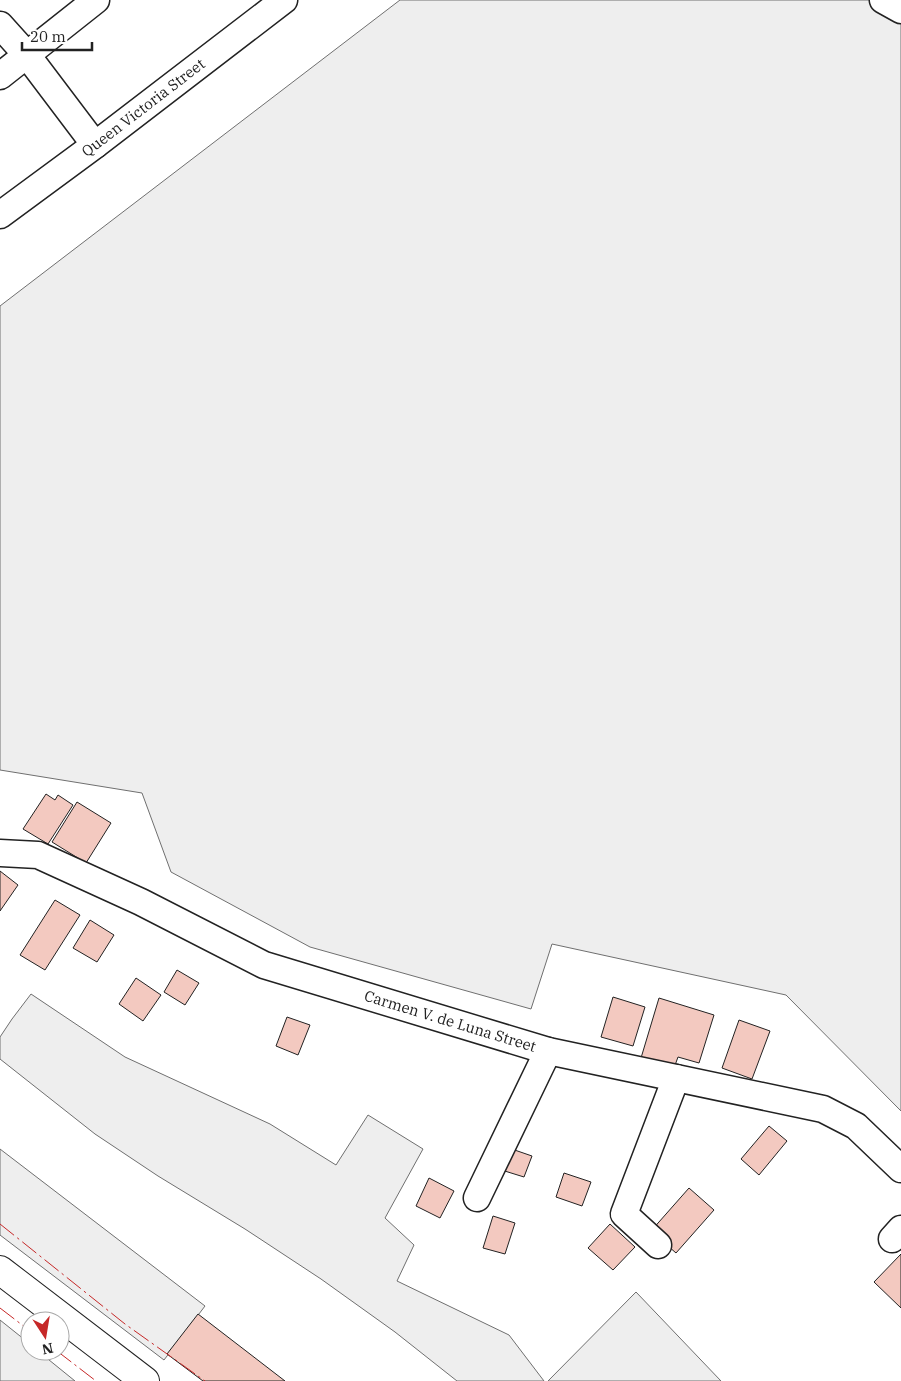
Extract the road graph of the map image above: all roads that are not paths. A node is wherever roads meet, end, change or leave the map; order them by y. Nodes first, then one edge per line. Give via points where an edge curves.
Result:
1 (96, 0) edge
2 (284, 0) edge
3 (884, 0) edge
4 (901, 10) edge
5 (0, 25) edge
6 (27, 55) junction
7 (0, 76) edge
8 (95, 145) junction
9 (0, 215) edge
10 (0, 853) edge
11 (548, 1051) junction
12 (676, 1078) junction
13 (901, 1169) edge
14 (477, 1198) dead end
15 (658, 1245) dead end
16 (0, 1270) edge
17 (145, 1381) edge

1 - 6 street
2 - 8 street, Queen Victoria Street
3 - 4 street
5 - 6 street
6 - 7 street
6 - 8 street
8 - 9 street, Queen Victoria Street
10 - 11 street, Carmen V. de Luna Street via 38,855 141,902 264,965
11 - 12 street, Carmen V. de Luna Street
11 - 14 street
12 - 13 street, Carmen V. de Luna Street via 822,1109 856,1126
12 - 15 street via 624,1214
16 - 17 highway

